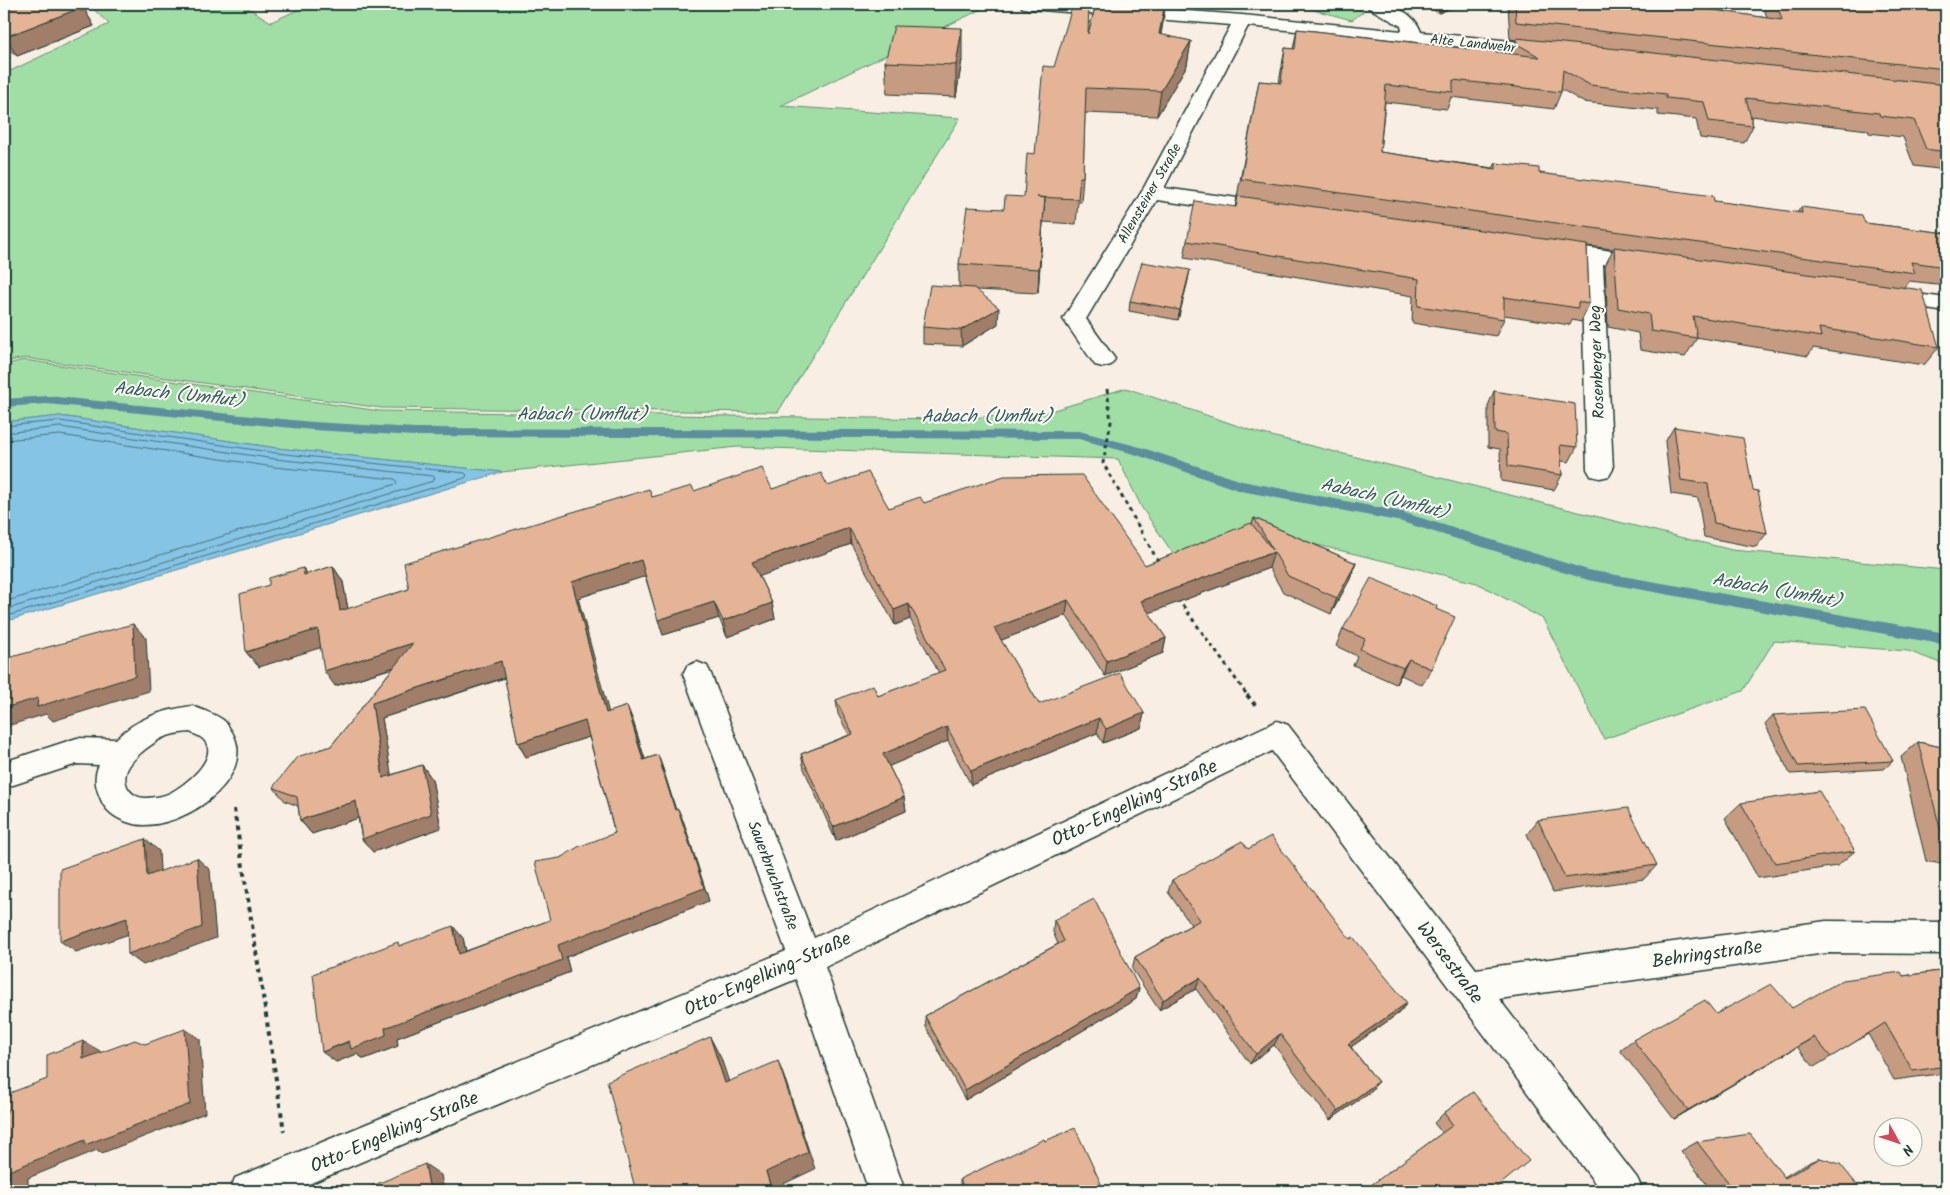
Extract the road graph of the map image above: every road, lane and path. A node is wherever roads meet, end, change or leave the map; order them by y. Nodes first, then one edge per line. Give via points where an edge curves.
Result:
1 (1029, 4) edge
2 (1375, 4) edge
3 (1242, 20) junction
4 (1412, 36) junction
5 (1568, 54) edge
6 (1151, 193) junction
7 (1298, 214) edge
8 (1533, 247) edge
9 (1592, 255) junction
10 (1661, 265) edge
11 (1868, 294) edge
12 (1946, 305) edge
13 (1104, 359) dead end
14 (1111, 422) dead end
15 (1600, 469) dead end
16 (1163, 571) edge
17 (1177, 596) edge
18 (696, 674) dead end
19 (1277, 734) junction
20 (122, 752) junction
21 (4, 775) edge
22 (213, 777) junction
23 (1946, 938) edge
24 (806, 959) junction
25 (1470, 986) junction
26 (291, 1174) junction
27 (248, 1191) edge
28 (887, 1191) edge
29 (1624, 1191) edge

1 - 3 street, Alte Landwehr
2 - 4 street via 1409,23
3 - 4 street, Alte Landwehr
3 - 6 street, Allensteiner Straße
4 - 5 street, Alte Landwehr
6 - 7 street
6 - 13 street, Allensteiner Straße via 1074,319
8 - 9 street
9 - 10 street
9 - 15 street, Rosenberger Weg
11 - 12 street
14 - 16 path via 1103,463
17 - 19 path
18 - 24 street, Sauerbruchstraße
19 - 24 street, Otto-Engelking-Straße
19 - 25 street, Wersestraße
20 - 21 street via 77,752
20 - 22 street via 154,727 192,719 219,732 224,746 222,761
20 - 22 street via 112,768 110,784 114,798 125,808 141,812 161,811 181,804
22 - 26 path via 230,781
23 - 25 street, Behringstraße via 1826,937
24 - 26 street, Otto-Engelking-Straße
24 - 28 street, Sauerbruchstraße
25 - 29 street, Wersestraße
26 - 27 street, Otto-Engelking-Straße

